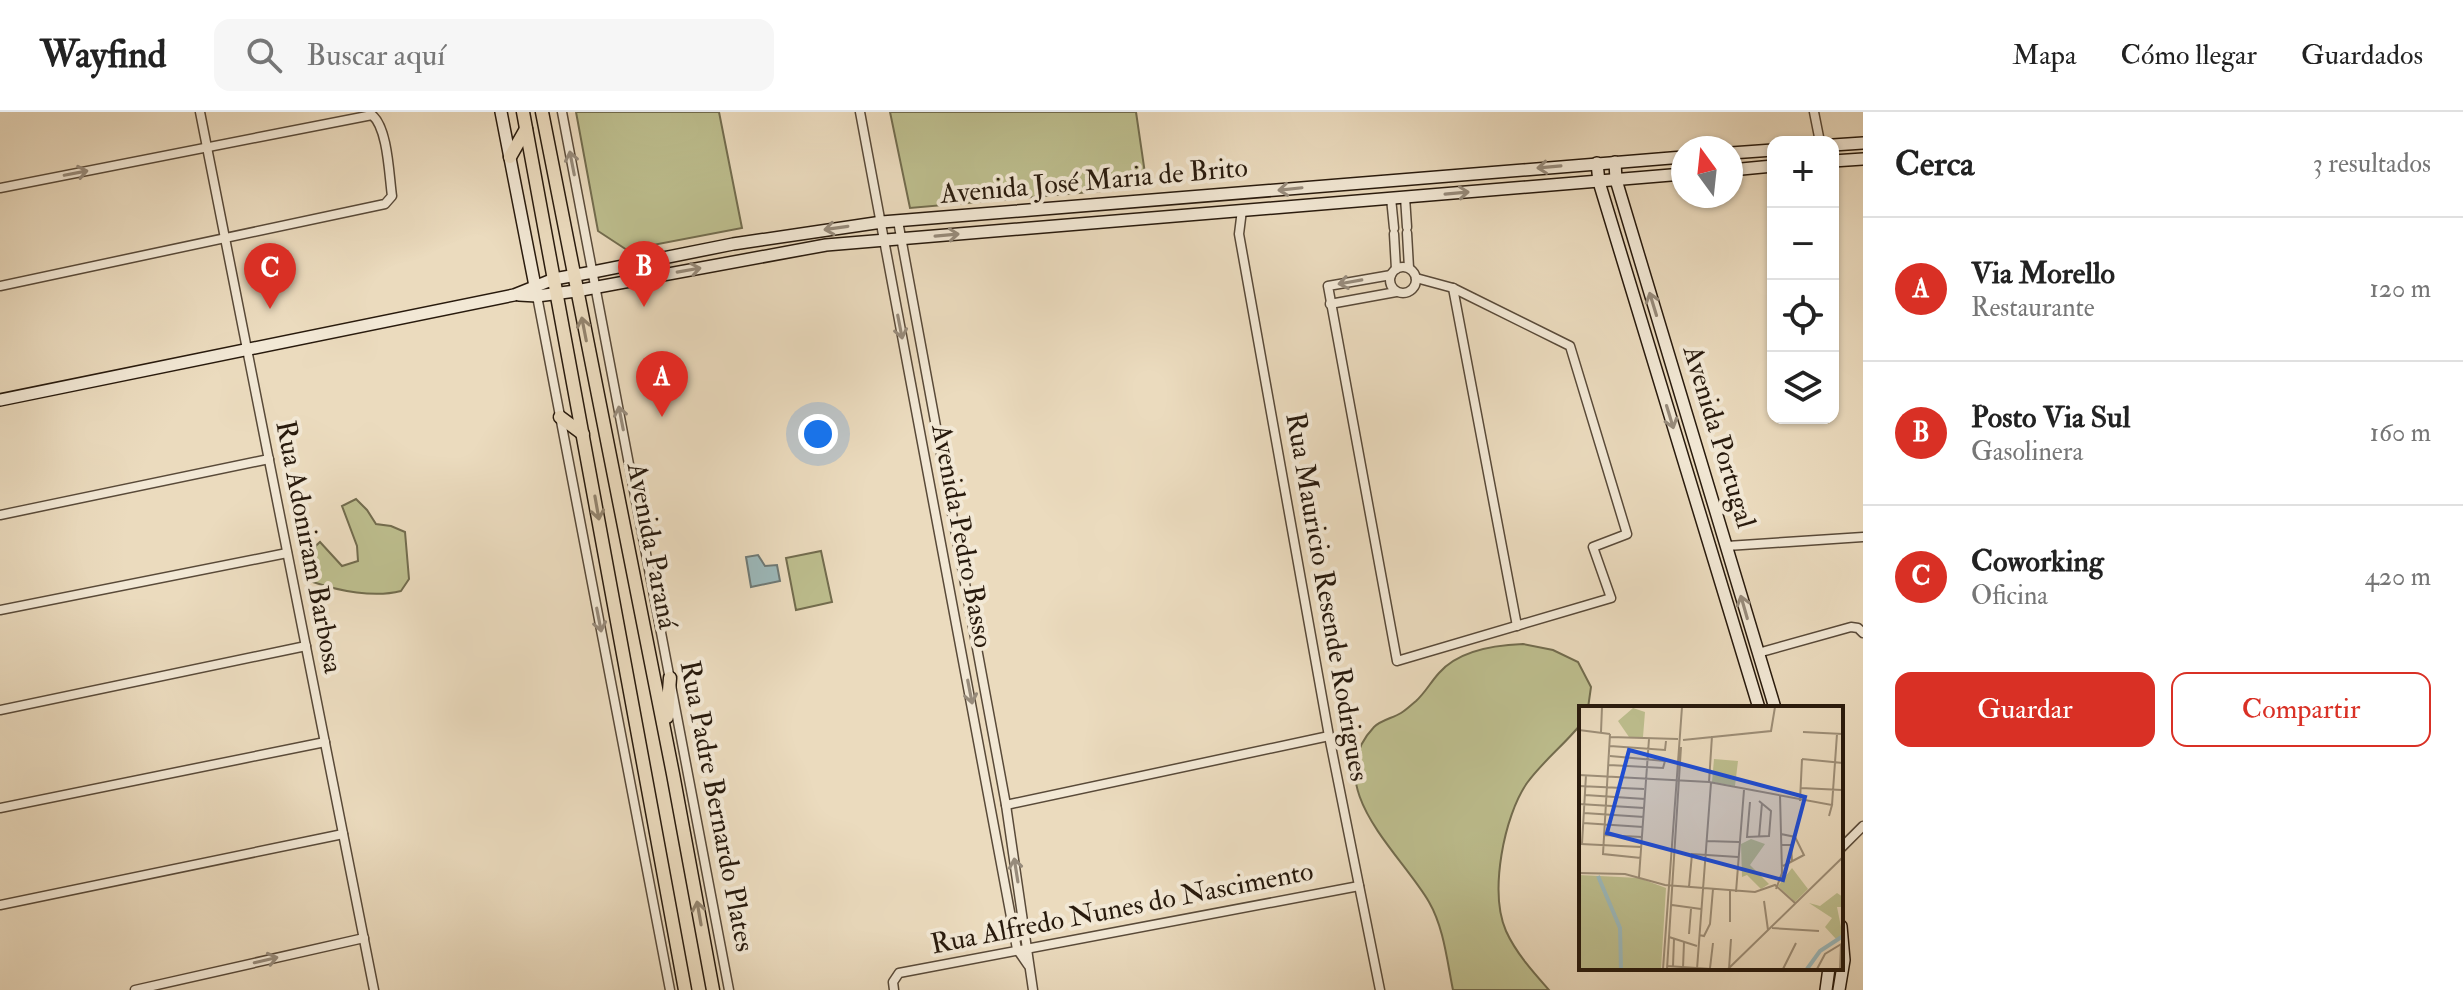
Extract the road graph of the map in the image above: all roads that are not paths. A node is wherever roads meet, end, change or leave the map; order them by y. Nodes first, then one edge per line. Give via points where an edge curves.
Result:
1 (200, 112) edge
2 (501, 112) edge
3 (523, 112) edge
4 (542, 112) edge
5 (562, 112) edge
6 (860, 112) edge
7 (1814, 112) edge
8 (526, 129) junction
9 (1819, 136) edge
10 (1863, 143) edge
11 (1839, 145) edge
12 (207, 147) junction
13 (1767, 150) edge
14 (1743, 152) edge
15 (510, 157) junction
16 (1671, 158) edge
17 (1863, 159) edge
18 (1839, 161) edge
19 (1615, 162) junction
20 (1597, 163) junction
21 (1767, 167) edge
22 (1743, 169) edge
23 (1671, 175) edge
24 (1616, 180) junction
25 (1599, 182) junction
26 (0, 188) edge
27 (1405, 197) junction
28 (1391, 198) junction
29 (1242, 210) junction
30 (898, 221) junction
31 (882, 222) junction
32 (1394, 233) junction
33 (1407, 233) junction
34 (227, 239) junction
35 (899, 239) junction
36 (883, 240) junction
37 (733, 244) junction
38 (733, 263) junction
39 (1409, 268) junction
40 (593, 272) junction
41 (1394, 272) junction
42 (573, 276) junction
43 (1416, 278) junction
44 (554, 279) junction
45 (0, 286) edge
46 (596, 287) junction
47 (1453, 288) junction
48 (536, 291) junction
49 (576, 291) junction
50 (1396, 292) junction
51 (558, 294) junction
52 (1330, 304) junction
53 (248, 348) junction
54 (0, 400) edge
55 (560, 417) junction
56 (583, 434) junction
57 (269, 459) junction
58 (0, 515) edge
59 (1863, 537) edge
60 (1727, 546) junction
61 (287, 553) junction
62 (0, 610) edge
63 (1517, 626) junction
64 (1863, 633) edge
65 (306, 646) junction
66 (1758, 653) junction
67 (670, 678) junction
68 (1758, 706) edge
69 (1774, 706) edge
70 (0, 710) edge
71 (1329, 736) junction
72 (666, 740) junction
73 (325, 742) junction
74 (673, 774) junction
75 (646, 779) junction
76 (1006, 805) junction
77 (679, 806) junction
78 (0, 808) edge
79 (652, 810) junction
80 (1863, 826) edge
81 (343, 834) junction
82 (1843, 846) edge
83 (1359, 886) junction
84 (0, 905) edge
85 (364, 938) junction
86 (1028, 947) junction
87 (1017, 949) junction
88 (1028, 965) junction
89 (1829, 970) edge
90 (1842, 970) edge
91 (135, 990) edge
92 (374, 990) edge
93 (670, 990) edge
94 (685, 990) edge
95 (713, 990) edge
96 (729, 990) edge
97 (894, 990) edge
98 (1033, 990) edge
99 (1380, 990) edge
100 (1826, 990) edge
101 (1839, 990) edge

1 - 12 street, Rua Adoniram Barbosa
2 - 15 main road
3 - 8 main road, Avenida Paraná
4 - 42 main road, Avenida Paraná
40 -> 5 street, Rua Padre Bernardo Plates
6 - 31 street, Avenida Pedro Basso
7 - 9 street
8 - 15 main road
8 - 44 main road, Avenida Paraná
10 - 11 main road
26 -> 12 street
12 - 34 street, Rua Adoniram Barbosa
12 - 34 street via 363,115 372,115 383,131 392,196 385,204
13 - 14 main road
15 - 48 main road
16 - 19 main road, Avenida José Maria de Brito
17 - 18 main road
19 - 20 main road, Avenida José Maria de Brito
19 - 24 main road, Avenida Portugal
20 - 25 main road, Avenida Portugal
20 -> 30 main road, Avenida José Maria de Brito
21 - 22 main road
23 - 24 main road, Avenida José Maria de Brito
24 - 25 main road, Avenida José Maria de Brito
60 -> 24 main road, Avenida Portugal
27 -> 25 main road, Avenida José Maria de Brito
25 -> 68 main road, Avenida Portugal
27 - 28 main road, Avenida José Maria de Brito
27 - 33 street
28 - 29 main road, Avenida José Maria de Brito
28 - 32 street
35 -> 29 main road, Avenida José Maria de Brito
29 - 71 street, Rua Mauricio Resende Rodrigues via 1239,234
30 - 31 main road, Avenida José Maria de Brito
30 - 35 street, Avenida Pedro Basso
31 - 36 street, Avenida Pedro Basso
31 -> 37 main road, Avenida José Maria de Brito
32 - 33 street
32 - 41 street
33 - 39 street
34 - 45 street
34 - 53 street, Rua Adoniram Barbosa
35 - 36 main road, Avenida José Maria de Brito
35 - 76 street, Avenida Pedro Basso
36 - 38 main road, Avenida José Maria de Brito
36 -> 87 street, Avenida Pedro Basso
37 - 38 main road
37 - 40 main road, Avenida José Maria de Brito
46 -> 38 main road, Avenida José Maria de Brito
39 - 41 street
39 - 43 street
40 - 42 main road, Avenida José Maria de Brito
40 - 46 street, Rua Padre Bernardo Plates
41 - 50 street via 1391,286
41 -> 52 street via 1328,286
42 - 44 main road, Avenida José Maria de Brito
42 - 49 main road, Avenida Paraná
43 - 47 street
43 - 50 street via 1412,290
44 - 48 main road, Avenida José Maria de Brito
44 - 51 main road, Avenida Paraná
46 - 49 main road, Avenida José Maria de Brito
67 -> 46 street, Rua Padre Bernardo Plates
47 - 63 street
47 - 63 street via 1570,346 1627,534 1593,547 1611,598
48 - 51 main road, Avenida José Maria de Brito
48 - 53 main road, Avenida José Maria de Brito
48 - 55 street
49 - 51 main road, Avenida José Maria de Brito
72 -> 49 main road, Avenida Paraná
50 - 52 street
51 - 56 main road, Avenida Paraná
52 - 63 street via 1397,661
53 - 54 main road, Avenida José Maria de Brito
53 - 57 street, Rua Adoniram Barbosa
55 - 56 main road
55 -> 93 street
56 -> 75 main road, Avenida Paraná
57 - 58 street
57 - 61 street, Rua Adoniram Barbosa
59 - 60 street
66 -> 60 main road, Avenida Portugal
61 - 62 street
61 - 65 street, Rua Adoniram Barbosa
64 - 66 street via 1851,627
65 - 70 street
65 - 73 street, Rua Adoniram Barbosa
66 - 69 main road, Avenida Portugal
67 - 72 main road
67 - 96 street, Rua Padre Bernardo Plates
71 - 76 street
71 - 83 street, Rua Mauricio Resende Rodrigues
72 - 74 main road, Avenida Paraná
73 - 78 street
73 - 81 street, Rua Adoniram Barbosa
74 - 75 main road
74 - 77 main road, Avenida Paraná
75 - 79 main road, Avenida Paraná
86 -> 76 street, Avenida Pedro Basso
77 - 79 main road
95 -> 77 main road, Avenida Paraná
79 - 94 main road, Avenida Paraná
80 - 82 street
81 - 84 street
81 - 85 street, Rua Adoniram Barbosa
83 - 86 street, Rua Alfredo Nunes do Nascimento
83 - 99 street, Rua Mauricio Resende Rodrigues
91 -> 85 street
85 - 92 street, Rua Adoniram Barbosa
86 - 87 street, Rua Alfredo Nunes do Nascimento
86 - 88 street, Avenida Pedro Basso
87 - 88 street, Avenida Pedro Basso
87 - 97 street, Rua Alfredo Nunes do Nascimento via 899,973
88 - 98 street, Avenida Pedro Basso
89 - 100 main road
90 - 101 main road

